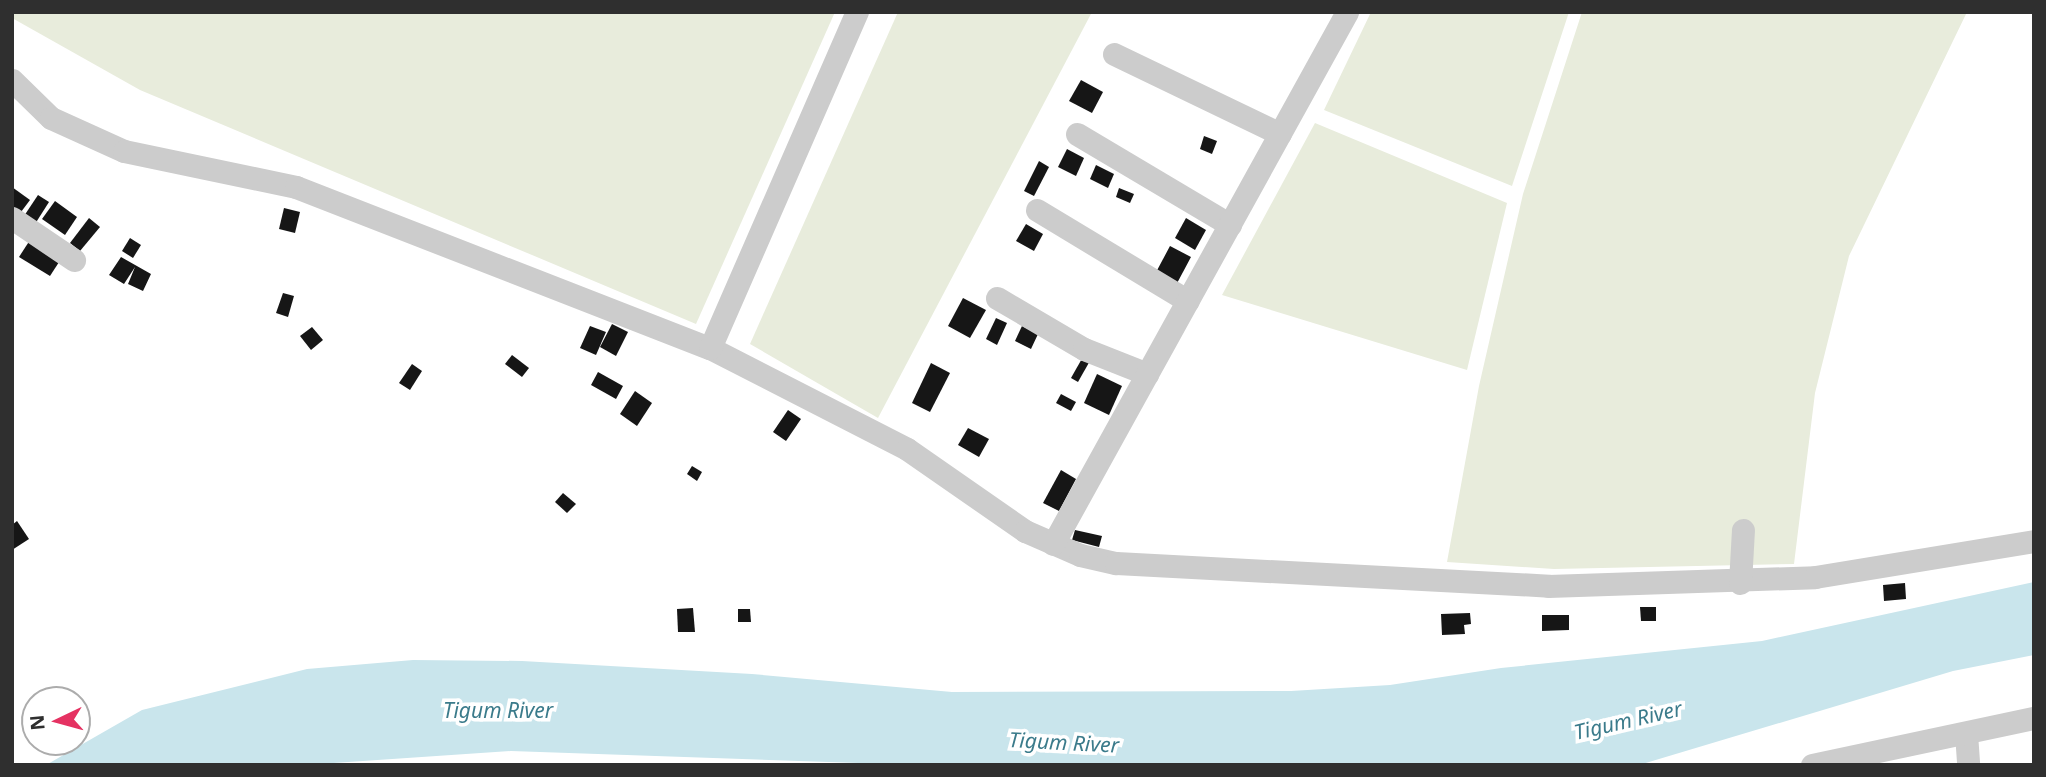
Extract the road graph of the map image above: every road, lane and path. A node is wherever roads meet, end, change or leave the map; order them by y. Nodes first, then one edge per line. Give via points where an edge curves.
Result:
1 (857, 12) edge
2 (1347, 12) edge
3 (1114, 54) dead end
4 (12, 80) edge
5 (1077, 134) dead end
6 (1280, 134) junction
7 (1037, 210) dead end
8 (12, 218) edge
9 (1230, 225) junction
10 (74, 260) dead end
11 (997, 298) dead end
12 (1188, 301) junction
13 (710, 348) junction
14 (1147, 374) junction
15 (1743, 530) dead end
16 (2034, 541) edge
17 (1053, 544) junction
18 (1740, 583) junction
19 (2034, 718) edge
20 (1966, 733) junction
21 (1812, 765) edge
22 (1968, 765) edge

1 - 13 street
2 - 6 street
3 - 6 street
4 - 13 street via 51,118 124,151 296,187
5 - 9 street
6 - 9 street
7 - 12 street
8 - 10 street
9 - 12 street
11 - 14 street via 1084,349
12 - 14 street
13 - 17 street via 906,449 1025,531
14 - 17 street
15 - 18 street
16 - 18 street via 1815,578
17 - 18 street via 1116,563 1548,586
19 - 20 street
20 - 21 street
20 - 22 street

